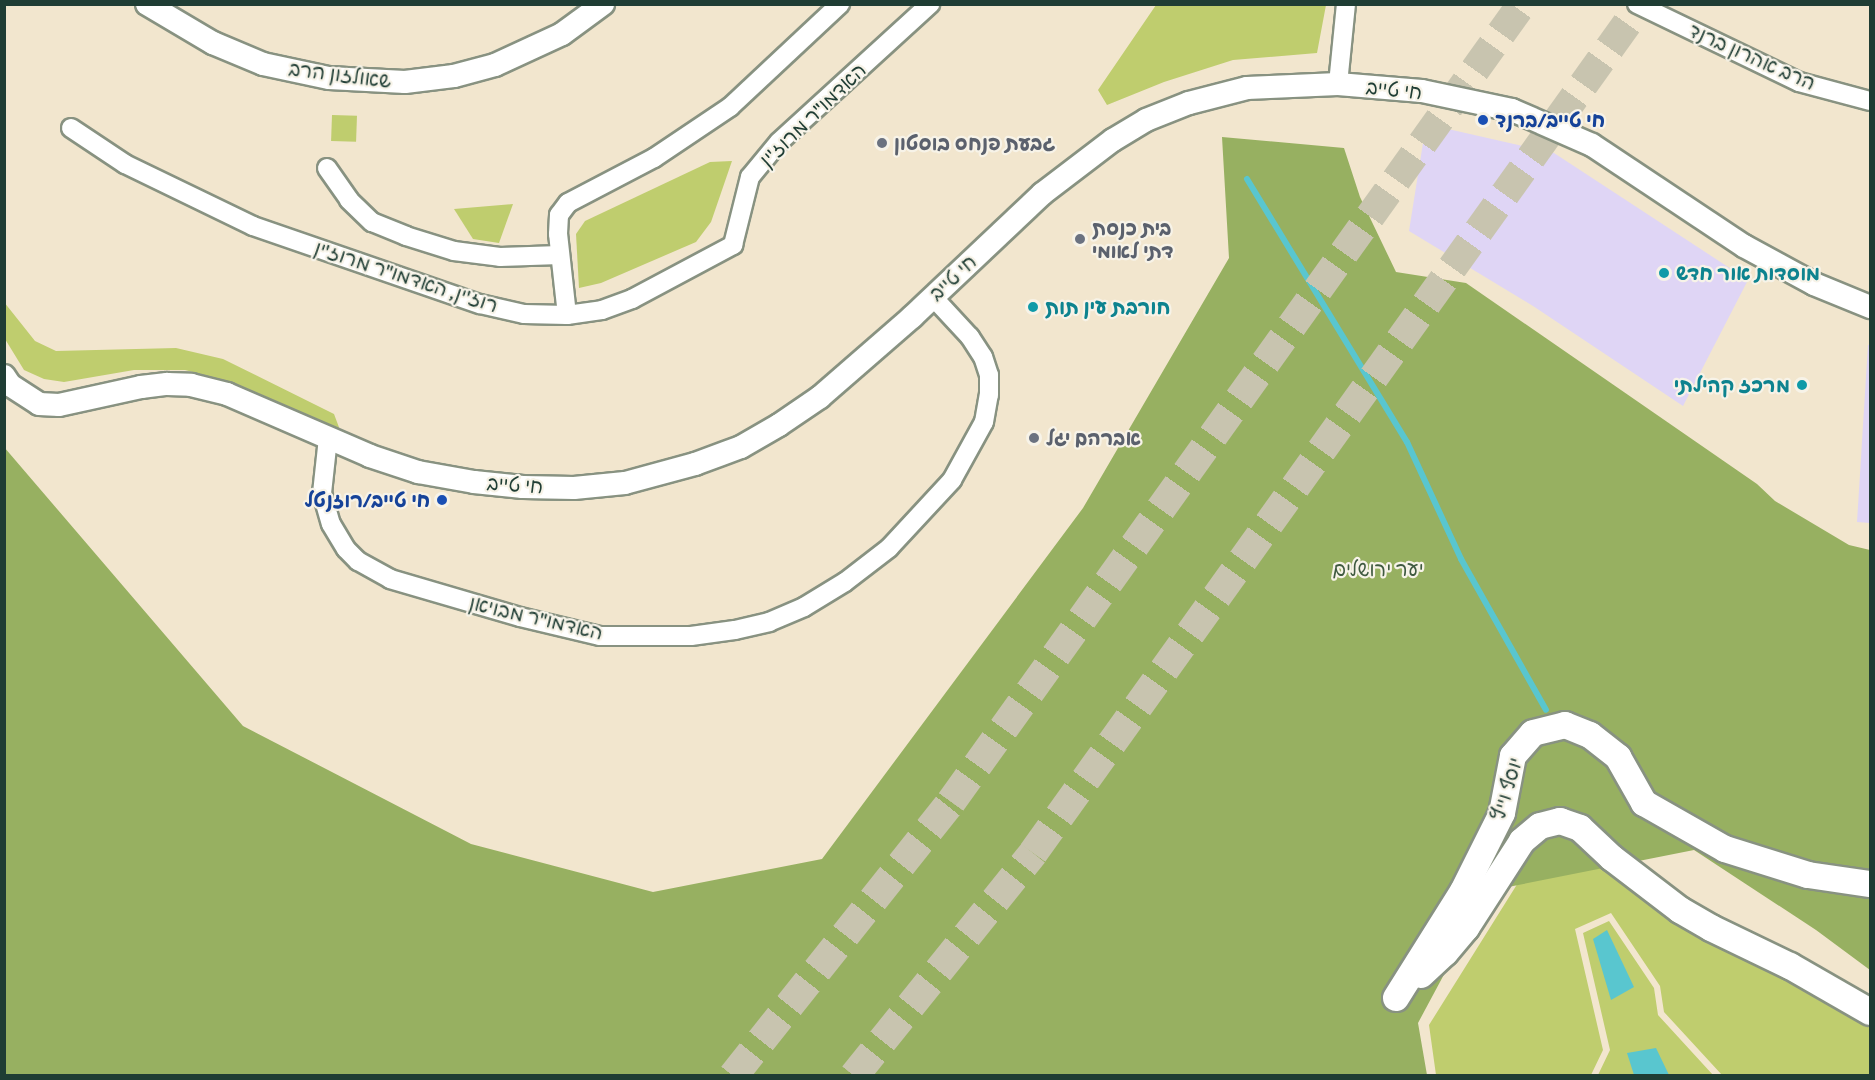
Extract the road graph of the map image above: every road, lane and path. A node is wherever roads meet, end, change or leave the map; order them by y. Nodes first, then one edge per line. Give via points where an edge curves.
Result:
1 (147, 4) edge
2 (603, 4) edge
3 (840, 4) edge
4 (930, 4) edge
5 (1346, 4) edge
6 (1636, 4) edge
7 (1338, 84) junction
8 (1870, 101) edge
9 (71, 128) dead end
10 (327, 168) dead end
11 (560, 255) junction
12 (933, 297) junction
13 (1870, 307) edge
14 (567, 315) junction
15 (7, 380) edge
16 (328, 438) junction
17 (1870, 884) edge
18 (1870, 1012) edge

1 - 2 street, שאולזון הרב via 213,43 263,64 329,78 405,82 454,76 495,64 562,34
3 - 11 street via 720,114 654,158 568,203 559,215
4 - 14 street, האדמו"ר מרוז'ין via 778,142 750,177 733,245 632,299 602,310
5 - 7 street
6 - 8 street, הרב אהרון ברנד via 1799,82
7 - 12 street, חי טייב via 1248,88 1146,120 1042,194
7 - 13 street, חי טייב via 1422,91 1512,110 1592,145 1744,246 1814,284
9 - 14 street, רוז'ין, האדמו"ר מרוז'ין via 125,164 253,226 480,304 524,314
10 - 11 street via 349,200 372,222 406,236 454,251 500,257
11 - 14 street
12 - 16 street, חי טייב via 850,372 779,425 695,464 625,483 574,488 474,482 418,472
12 - 16 street, האדמו"ר מבויאן via 970,337 989,375 984,422 952,480 889,548 845,582 769,622 735,630 692,636 600,636 390,579 358,561 332,524 322,493
15 - 16 street, חי טייב via 39,404 59,405 141,387 191,385 227,394
17 - 18 main road, יוסף וייץ via 1808,875 1725,849 1644,803 1618,757 1590,735 1565,725 1533,733 1513,756 1502,813 1463,891 1396,998 1466,928 1522,841 1540,826 1560,821 1580,828 1680,910

